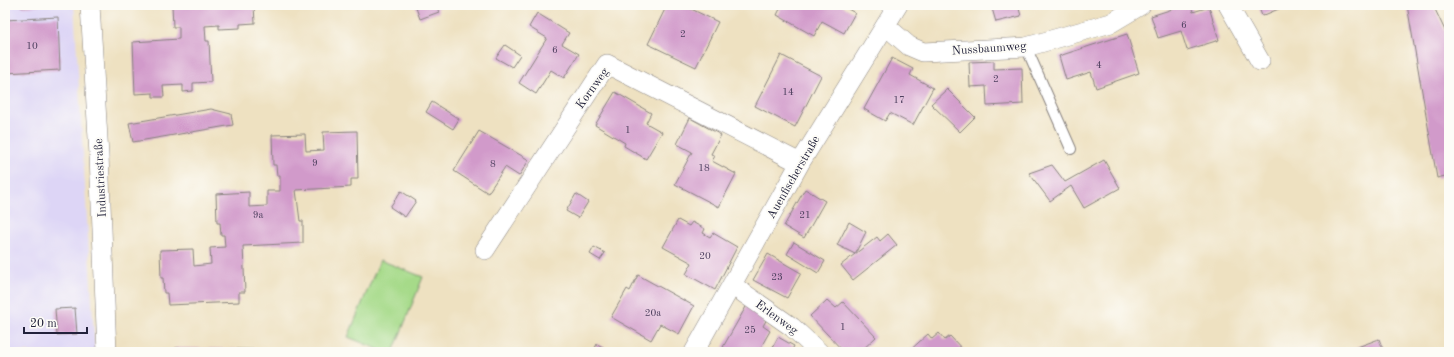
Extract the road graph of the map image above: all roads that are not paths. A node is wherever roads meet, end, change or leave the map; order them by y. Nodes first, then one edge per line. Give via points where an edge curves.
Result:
1 (90, 5) edge
2 (898, 5) edge
3 (1141, 5) edge
4 (1228, 5) edge
5 (886, 26) junction
6 (1026, 47) junction
7 (1260, 61) dead end
8 (1071, 149) dead end
9 (800, 163) junction
10 (485, 250) dead end
11 (732, 286) junction
12 (107, 352) edge
13 (694, 352) edge
14 (819, 352) edge

1 - 12 street, Industriestraße
2 - 5 street, Auenfischerstraße
3 - 6 street, Nussbaumweg via 1111,22
4 - 7 street
5 - 6 street, Nussbaumweg via 909,46 923,52
5 - 9 street, Auenfischerstraße
6 - 8 lane
9 - 10 street, Kornweg via 606,64
9 - 11 street, Auenfischerstraße
11 - 13 street, Auenfischerstraße
11 - 14 street, Erlenweg via 792,327

